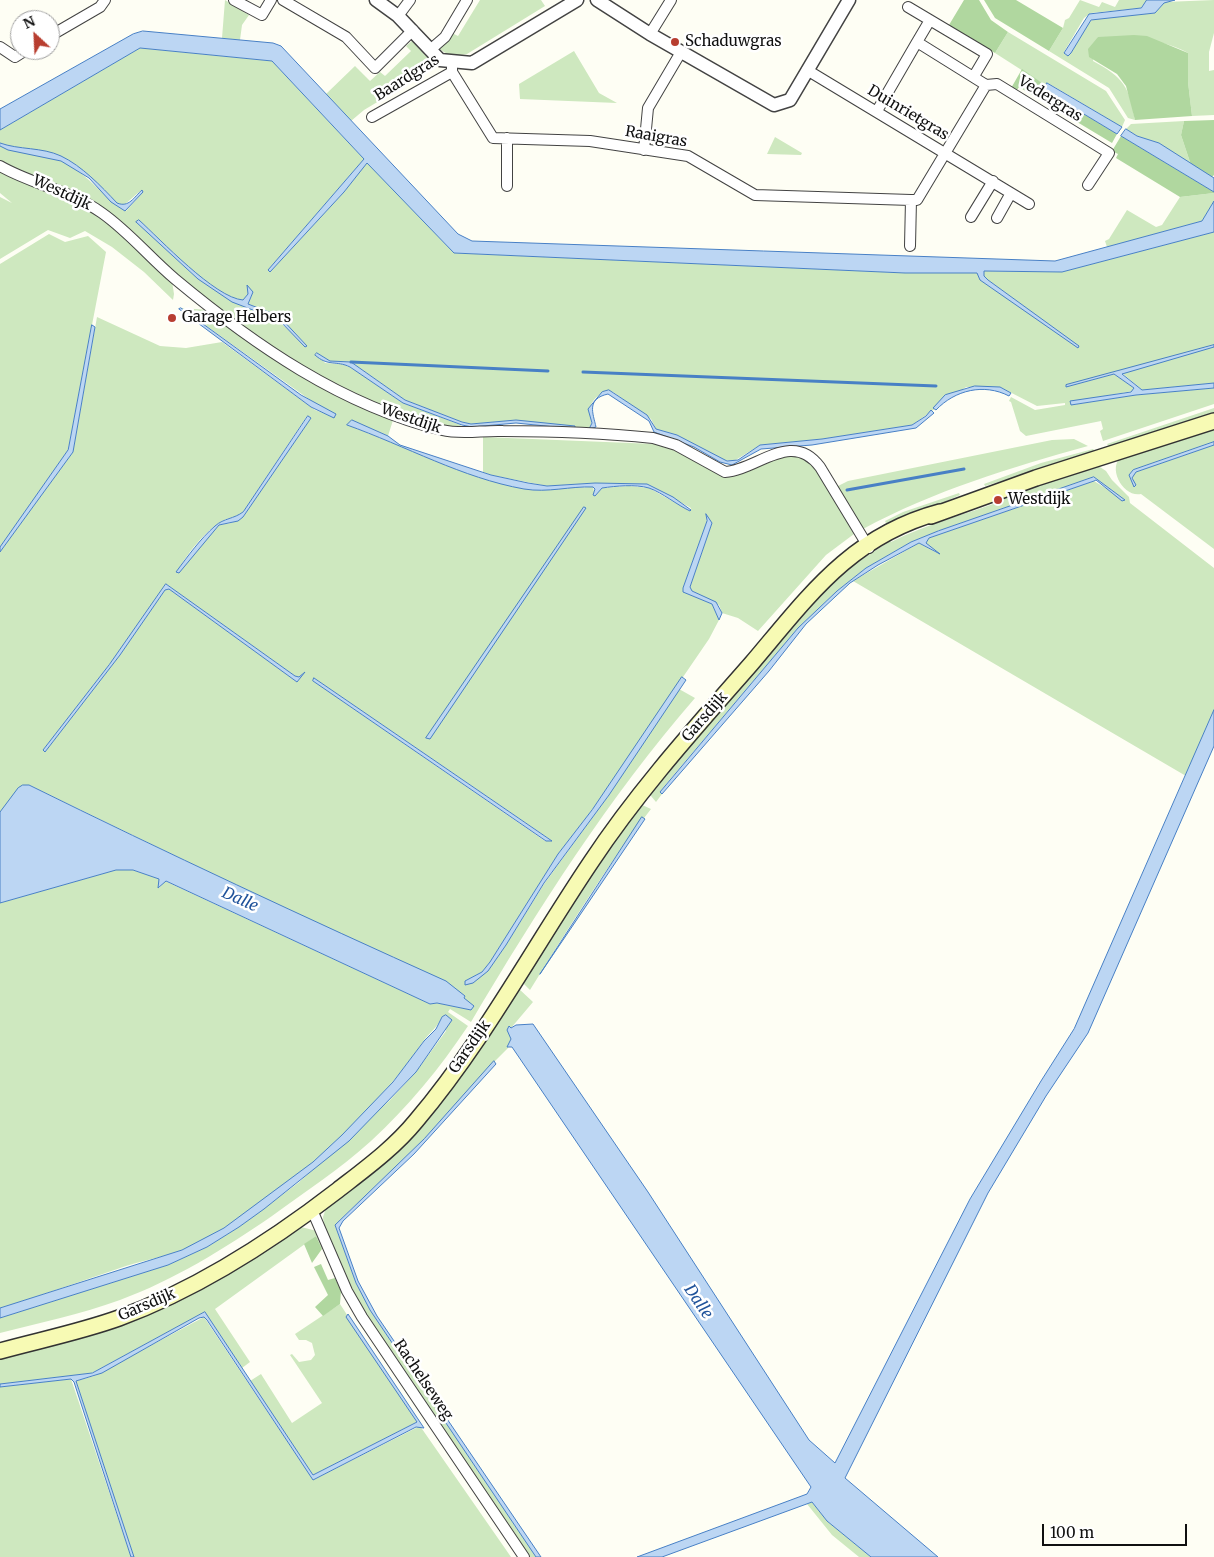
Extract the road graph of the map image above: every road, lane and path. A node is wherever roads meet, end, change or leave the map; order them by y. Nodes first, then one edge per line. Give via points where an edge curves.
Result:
1 (105, 0) edge
2 (234, 0) edge
3 (271, 0) edge
4 (283, 0) edge
5 (376, 0) edge
6 (410, 0) edge
7 (467, 0) edge
8 (577, 0) edge
9 (597, 0) edge
10 (671, 0) edge
11 (849, 0) edge
12 (908, 7) dead end
13 (398, 16) junction
14 (930, 20) junction
15 (60, 30) edge
16 (413, 30) junction
17 (650, 34) junction
18 (917, 42) junction
19 (430, 50) junction
20 (681, 52) junction
21 (452, 67) junction
22 (807, 70) junction
23 (974, 76) junction
24 (986, 84) junction
25 (877, 111) junction
26 (372, 117) dead end
27 (507, 138) junction
28 (644, 150) junction
29 (945, 152) junction
30 (0, 166) edge
31 (993, 182) junction
32 (1088, 185) dead end
33 (507, 186) dead end
34 (1011, 193) junction
35 (911, 200) junction
36 (1029, 204) dead end
37 (971, 217) dead end
38 (996, 218) dead end
39 (910, 246) dead end
40 (1214, 421) edge
41 (867, 546) junction
42 (312, 1210) junction
43 (0, 1351) edge
44 (524, 1557) edge

1 - 15 street via 100,7
2 - 3 street via 262,15
4 - 16 street via 346,37 375,68
5 - 13 street
6 - 13 street
7 - 19 street, Baardgras via 444,37
8 - 21 street via 472,63
9 - 17 street
10 - 17 street
11 - 22 street
12 - 14 street
13 - 16 street
14 - 18 street
14 - 23 street via 987,54
16 - 19 street
17 - 20 street
18 - 23 street, Vedergras
18 - 25 street
19 - 21 street
20 - 22 street via 774,105 790,100
20 - 28 street via 648,108
21 - 26 street, Baardgras
21 - 27 street, Raaigras via 493,138
22 - 25 street, Duinrietgras
23 - 24 street, Vedergras
24 - 29 street
24 - 32 street, Vedergras via 997,84 1109,153
25 - 29 street, Duinrietgras
27 - 28 street, Raaigras via 590,141
27 - 33 street
28 - 35 street, Raaigras via 688,156 755,195
29 - 31 street, Duinrietgras
29 - 35 street via 917,200
30 - 41 street, Westdijk via 81,199 104,214 173,278 212,308 297,368 334,389 404,419 445,431 500,430 654,438 676,445 725,472 773,454 802,452 820,467
31 - 34 street, Duinrietgras
31 - 37 street
34 - 36 street, Duinrietgras
34 - 38 street
35 - 39 street
40 - 41 main road via 940,512
41 - 42 main road, Garsdijk via 832,571 636,797 592,859 465,1056 416,1122 383,1155
42 - 43 main road, Garsdijk via 222,1269 165,1299 92,1327
42 - 44 street, Rachelseweg via 347,1291 362,1317

